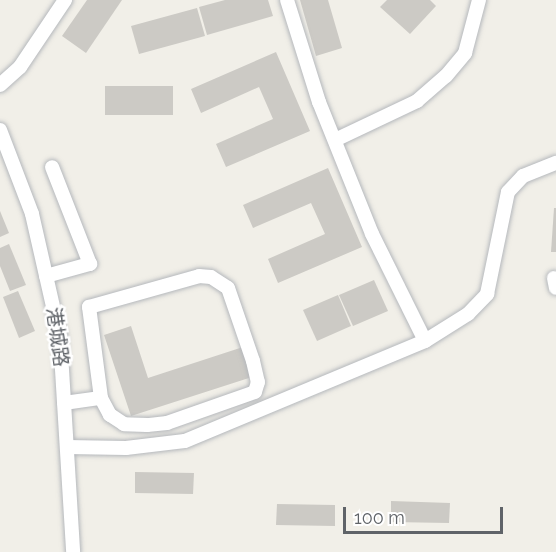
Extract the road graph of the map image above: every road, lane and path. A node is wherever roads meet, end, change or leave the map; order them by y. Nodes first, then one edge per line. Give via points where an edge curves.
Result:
1 (65, 0) edge
2 (286, 0) edge
3 (479, 0) edge
4 (0, 85) edge
5 (0, 130) edge
6 (335, 140) junction
7 (556, 163) edge
8 (52, 167) dead end
9 (46, 276) junction
10 (425, 341) junction
11 (101, 398) junction
12 (64, 403) junction
13 (67, 447) junction
14 (73, 552) edge

1 - 4 street via 20,67
2 - 6 street
3 - 6 street via 465,52 446,75 417,101
5 - 9 street, 港城路 via 32,214
6 - 10 street via 372,234
7 - 10 street via 523,176 508,192 487,294 468,314
8 - 9 street via 90,264
9 - 12 street, 港城路 via 60,338
10 - 13 street via 185,441 126,448
11 - 11 street via 110,415 124,424 147,425 167,423 255,392 258,382 253,361 228,288 211,277 199,276 89,308
11 - 12 street
12 - 13 street, 港城路
13 - 14 street, 港城路

